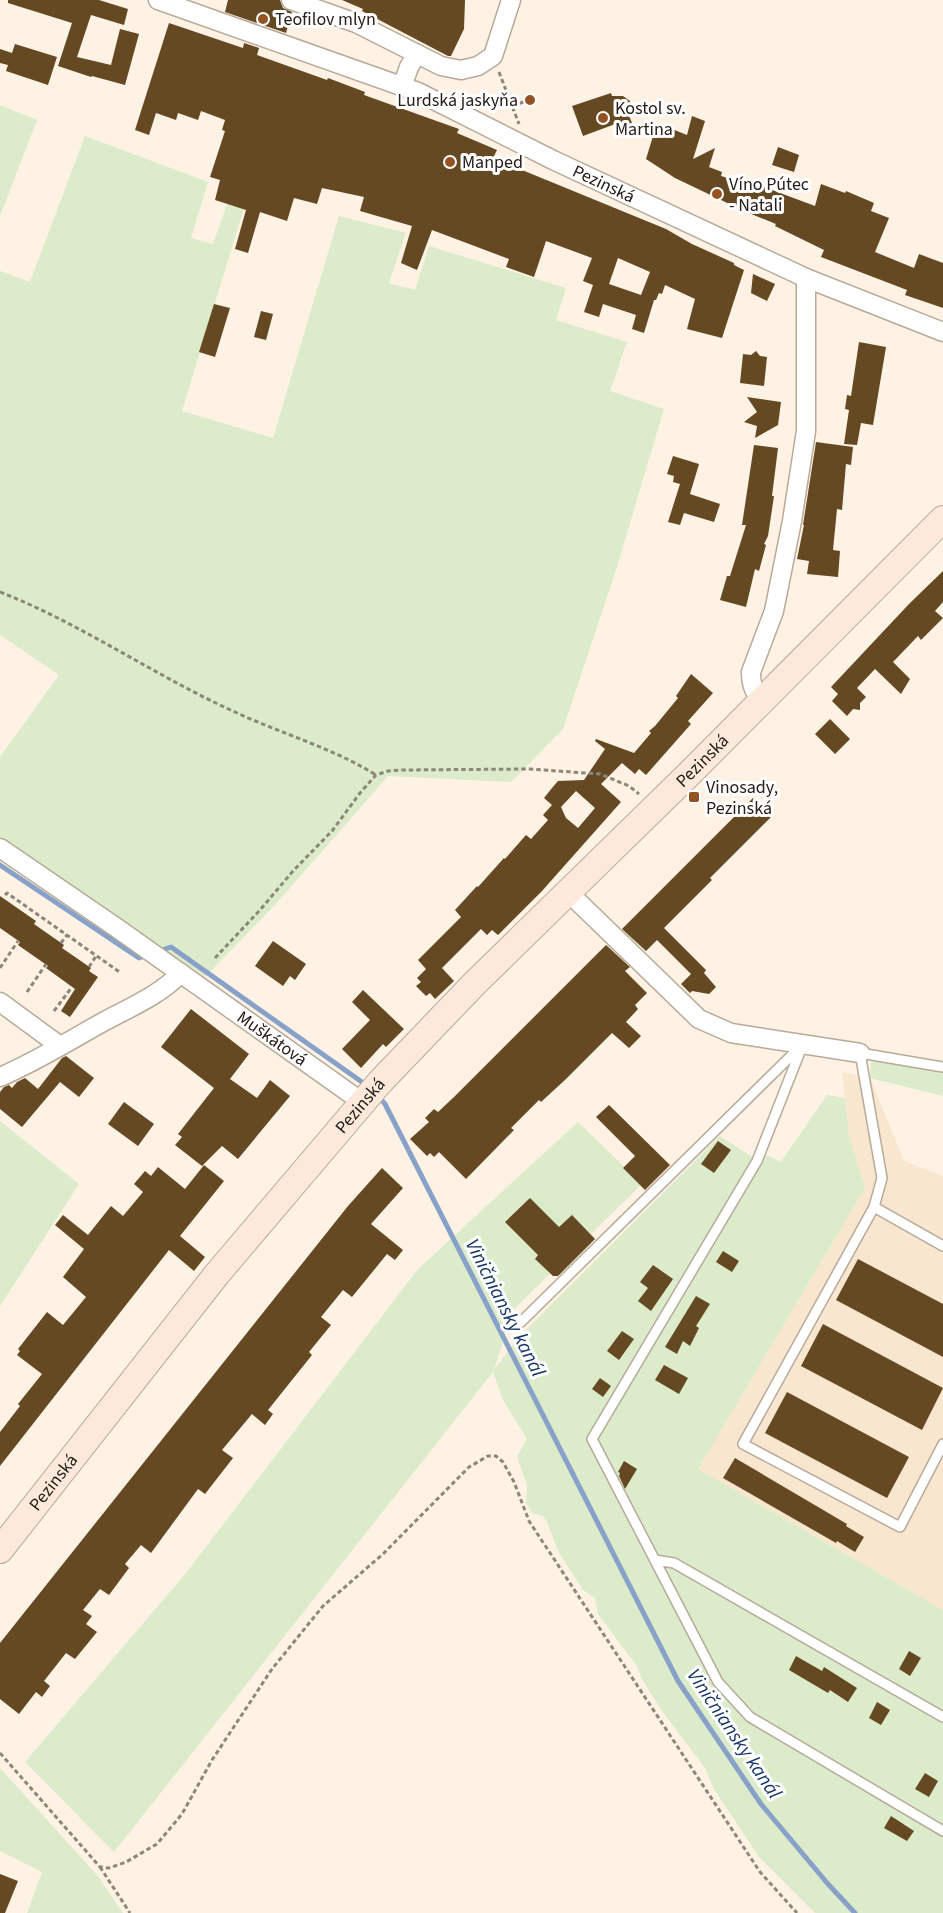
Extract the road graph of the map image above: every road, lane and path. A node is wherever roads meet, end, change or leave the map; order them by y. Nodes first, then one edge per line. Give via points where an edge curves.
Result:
1 (158, 0) edge
2 (291, 0) edge
3 (511, 0) edge
4 (417, 54) junction
5 (493, 56) junction
6 (402, 87) junction
7 (529, 100) dead end
8 (512, 106) junction
9 (528, 147) junction
10 (806, 278) junction
11 (943, 332) edge
12 (943, 519) edge
13 (0, 592) edge
14 (761, 700) junction
15 (376, 776) junction
16 (655, 807) junction
17 (0, 848) edge
18 (568, 892) junction
19 (5, 895) dead end
20 (36, 913) junction
21 (33, 919) dead end
22 (67, 935) junction
23 (18, 941) dead end
24 (61, 943) dead end
25 (96, 956) junction
26 (215, 958) dead end
27 (46, 964) dead end
28 (89, 967) dead end
29 (0, 968) edge
30 (121, 972) dead end
31 (182, 973) junction
32 (72, 987) dead end
33 (27, 992) dead end
34 (0, 1002) edge
35 (54, 1011) dead end
36 (803, 1044) junction
37 (60, 1046) junction
38 (860, 1053) junction
39 (943, 1067) edge
40 (0, 1077) edge
41 (370, 1092) junction
42 (874, 1207) junction
43 (943, 1246) edge
44 (521, 1322) dead end
45 (943, 1444) edge
46 (0, 1550) edge
47 (655, 1560) junction
48 (943, 1717) edge
49 (0, 1754) edge
50 (943, 1831) edge
51 (100, 1867) junction
52 (130, 1913) edge
53 (797, 1913) edge

1 - 6 street, Pezinská
2 - 4 street via 356,23
3 - 5 street
4 - 5 street via 460,70 478,66
4 - 6 street
5 - 8 path
6 - 9 street, Pezinská
7 - 8 path
8 - 9 path
9 - 10 street, Pezinská
10 - 11 street, Pezinská
10 - 14 street via 806,431 774,611 751,672 753,690
12 - 14 main road, Pezinská
13 - 15 path via 48,613 235,712 331,751
14 - 16 main road, Pezinská
15 - 16 path via 402,770 529,769 600,774 629,786
15 - 26 path via 332,831
16 - 18 main road, Pezinská
17 - 31 street, Muškátová
18 - 36 street via 699,1019 731,1033
18 - 41 main road, Pezinská
19 - 20 path
20 - 21 path
20 - 22 path
22 - 24 path
22 - 25 path
23 - 29 path
25 - 28 path
25 - 30 path
27 - 33 path
31 - 37 street via 144,1000
31 - 41 street, Muškátová
32 - 35 path
34 - 37 street
36 - 38 street
36 - 44 lane
36 - 47 lane via 757,1161 592,1439
37 - 40 street
38 - 39 lane
38 - 42 lane via 882,1178
41 - 46 main road, Pezinská via 217,1274
42 - 43 lane
42 - 45 lane via 743,1444 900,1527
47 - 48 lane via 674,1563
47 - 50 lane via 718,1682 750,1717
49 - 51 path
51 - 52 path
51 - 53 path via 126,1862 157,1844 182,1814 272,1669 323,1606 383,1554 469,1467 488,1456 496,1456 514,1482 530,1521 760,1872

